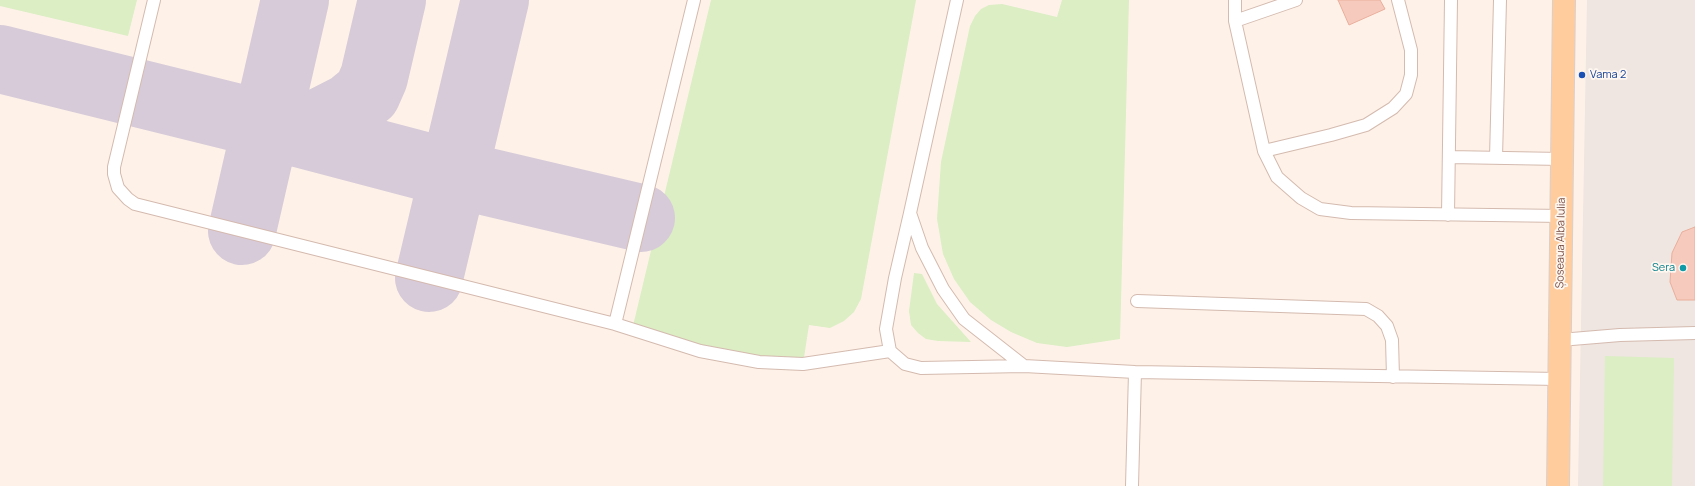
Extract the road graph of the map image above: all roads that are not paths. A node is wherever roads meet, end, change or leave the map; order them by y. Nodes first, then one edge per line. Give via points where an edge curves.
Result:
1 (154, 0) edge
2 (694, 0) edge
3 (957, 0) edge
4 (1235, 0) edge
5 (1296, 0) edge
6 (1398, 0) edge
7 (1451, 0) edge
8 (1500, 0) edge
9 (1564, 0) edge
10 (1235, 21) junction
11 (1264, 151) junction
12 (1449, 157) junction
13 (1496, 158) junction
14 (1562, 159) junction
15 (910, 213) junction
16 (1448, 215) junction
17 (1562, 216) junction
18 (1137, 301) dead end
19 (615, 324) junction
20 (1695, 333) edge
21 (1560, 340) junction
22 (890, 351) junction
23 (1024, 366) junction
24 (1135, 372) junction
25 (1393, 377) junction
26 (1560, 379) junction
27 (1132, 486) edge
28 (1558, 486) edge

1 - 19 lane via 114,167 118,188 128,199 144,207
2 - 19 lane
3 - 15 lane
4 - 10 lane
5 - 10 lane
6 - 11 lane via 1411,50 1411,75 1406,94 1393,108 1366,125
7 - 12 lane
8 - 13 lane
9 - 14 main road, Șoseaua Alba Iulia
10 - 11 lane
11 - 16 lane via 1277,177 1301,198 1320,209 1351,213
12 - 13 lane
12 - 16 lane
13 - 14 lane
14 - 17 main road, Șoseaua Alba Iulia
15 - 22 lane via 886,329
15 - 23 lane via 922,248 943,289 964,319
16 - 17 lane
17 - 21 main road, Șoseaua Alba Iulia
18 - 25 lane via 1366,309 1378,316 1387,326 1392,340
19 - 22 lane via 700,352 759,362 803,364
20 - 21 lane
21 - 26 main road, Șoseaua Alba Iulia
22 - 23 lane via 905,364 921,368
23 - 24 lane
24 - 25 lane
24 - 27 lane
25 - 26 lane
26 - 28 main road, Șoseaua Alba Iulia

